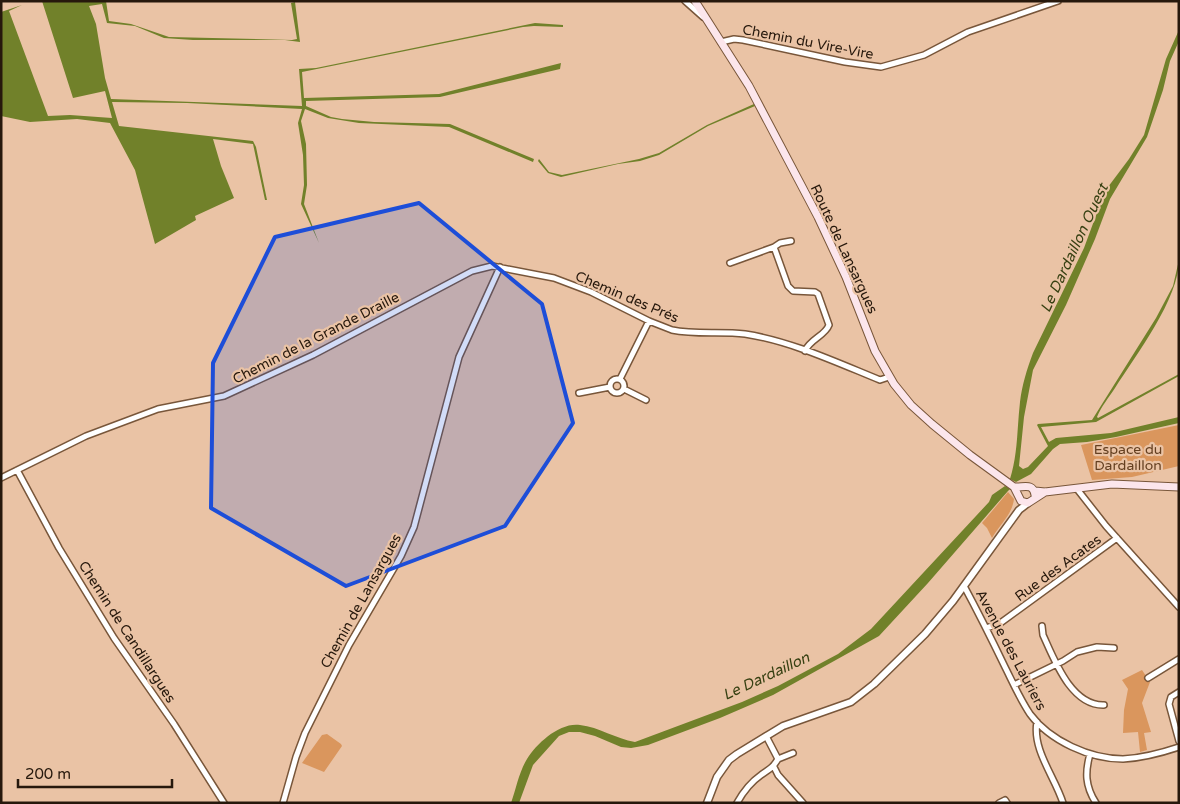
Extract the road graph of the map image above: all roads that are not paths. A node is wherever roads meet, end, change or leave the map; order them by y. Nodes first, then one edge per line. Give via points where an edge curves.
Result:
1 (684, 1) edge
2 (695, 1) edge
3 (1058, 1) edge
4 (707, 19) junction
5 (721, 42) junction
6 (791, 241) dead end
7 (774, 247) junction
8 (730, 263) dead end
9 (500, 267) junction
10 (649, 321) junction
11 (805, 351) junction
12 (889, 377) junction
13 (620, 379) junction
14 (610, 387) junction
15 (624, 389) junction
16 (579, 393) dead end
17 (646, 400) dead end
18 (17, 470) junction
19 (1, 478) edge
20 (1087, 487) junction
21 (1179, 487) edge
22 (1018, 489) junction
23 (1077, 489) junction
24 (1084, 496) junction
25 (1029, 498) junction
26 (1117, 538) junction
27 (964, 586) junction
28 (1179, 607) edge
29 (1042, 626) dead end
30 (986, 628) junction
31 (1114, 648) dead end
32 (1179, 659) edge
33 (1057, 664) junction
34 (1148, 678) dead end
35 (1014, 685) junction
36 (1179, 692) edge
37 (1104, 705) dead end
38 (1037, 722) junction
39 (1044, 728) junction
40 (766, 736) junction
41 (1036, 736) junction
42 (1179, 741) edge
43 (1179, 748) edge
44 (792, 753) dead end
45 (1090, 754) junction
46 (778, 759) junction
47 (774, 767) junction
48 (739, 802) edge
49 (224, 803) edge
50 (283, 803) edge
51 (706, 803) edge
52 (803, 803) edge
53 (999, 803) edge
54 (1007, 803) edge
55 (1063, 803) edge
56 (1096, 803) edge

1 - 4 street
2 - 4 main road, Route de Lansargues
3 - 5 street, Chemin du Vire-Vire via 975,29 924,55 880,67 743,40
4 - 5 main road, Route de Lansargues
5 - 12 main road, Route de Lansargues via 749,86 818,218
6 - 7 street
7 - 8 street
7 - 11 street via 789,289 818,294 829,323 827,330 810,342
9 - 10 street, Chemin des Prés via 574,285
9 - 18 street, Chemin de la Grande Draille via 472,271 313,355 224,396 158,409 86,436
9 - 50 street, Chemin de Lansargues via 459,357 414,527 397,564 345,652 305,733
10 - 11 street, Chemin des Prés via 683,332 745,334
10 - 13 street
11 - 12 street, Chemin des Prés via 880,380
12 - 22 main road, Route de Lansargues via 912,405 970,456
13 - 14 street via 612,381
13 - 15 street
14 - 15 street via 616,393
14 - 16 street
15 - 17 street
18 - 19 street, Chemin de la Grande Draille
18 - 49 street, Chemin de Candillargues via 59,548 114,638
20 - 21 main road via 1129,483
20 - 23 main road
20 - 24 street
22 - 25 main road
22 - 25 main road via 1029,486
23 - 24 street
23 - 25 main road via 1046,492
24 - 26 street
25 - 27 street
26 - 28 street
26 - 30 street, Rue des Acates via 999,624
27 - 30 street, Avenue des Lauriers
27 - 40 street via 925,634 862,695 783,726
29 - 33 street via 1042,635
30 - 35 street, Avenue des Lauriers
31 - 33 street via 1102,646 1082,650
32 - 34 street
33 - 35 street
33 - 37 street via 1074,691 1095,704
35 - 38 street, Avenue des Lauriers
36 - 42 street via 1171,697 1169,704
38 - 39 street, Avenue des Lauriers
38 - 41 street
39 - 41 street
39 - 45 street, Avenue des Lauriers
40 - 46 street
40 - 51 street via 729,760 717,777
41 - 55 street
43 - 45 street, Avenue des Lauriers via 1123,759
44 - 46 street
45 - 56 street via 1086,781
46 - 47 street
47 - 48 street via 754,781
47 - 52 street via 778,776
53 - 54 street via 1005,800

